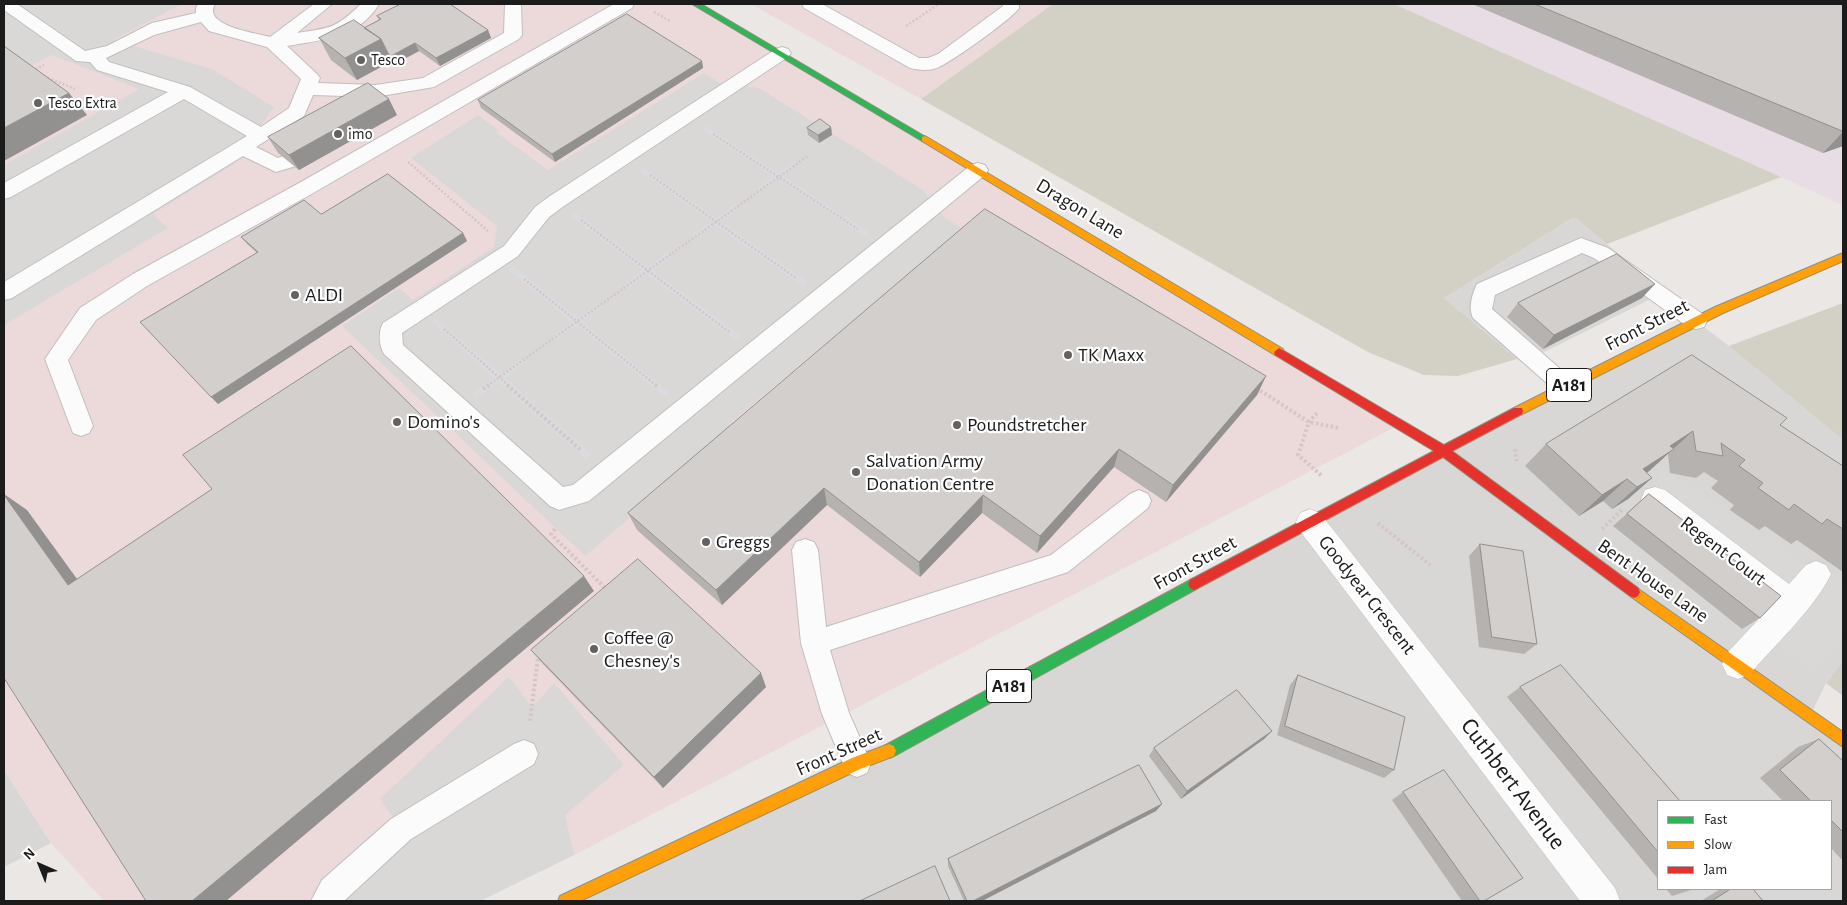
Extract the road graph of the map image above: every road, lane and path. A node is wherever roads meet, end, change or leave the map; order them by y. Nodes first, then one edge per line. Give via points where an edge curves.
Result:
1 (6, 4) edge
2 (324, 4) edge
3 (371, 4) edge
4 (513, 4) edge
5 (626, 4) edge
6 (696, 4) edge
7 (810, 4) edge
8 (939, 4) edge
9 (1011, 4) edge
10 (206, 10) edge
11 (273, 43) junction
12 (881, 44) junction
13 (782, 53) junction
14 (96, 57) junction
15 (31, 71) edge
16 (428, 83) junction
17 (75, 89) dead end
18 (306, 89) junction
19 (184, 91) junction
20 (386, 106) edge
21 (686, 116) junction
22 (262, 136) junction
23 (242, 148) junction
24 (808, 156) dead end
25 (624, 157) junction
26 (289, 162) edge
27 (407, 162) dead end
28 (978, 170) junction
29 (779, 177) junction
30 (4, 192) edge
31 (557, 201) junction
32 (716, 222) junction
33 (886, 247) junction
34 (505, 255) junction
35 (1843, 257) edge
36 (648, 271) junction
37 (4, 292) edge
38 (824, 297) junction
39 (421, 309) junction
40 (577, 321) junction
41 (1696, 322) junction
42 (756, 352) junction
43 (499, 378) junction
44 (1566, 387) junction
45 (458, 407) junction
46 (685, 409) junction
47 (81, 426) dead end
48 (1442, 450) junction
49 (607, 473) junction
50 (580, 494) junction
51 (1655, 499) joint
52 (1139, 500) dead end
53 (1310, 522) junction
54 (805, 550) dead end
55 (1578, 552) junction
56 (1816, 574) dead end
57 (611, 594) edge
58 (1792, 604) junction
59 (814, 643) junction
60 (546, 651) edge
61 (1738, 664) junction
62 (1424, 667) joint
63 (1843, 740) edge
64 (524, 754) joint
65 (857, 763) junction
66 (326, 901) edge
67 (565, 901) edge
68 (1602, 901) edge

1 - 14 lane via 82,57
2 - 11 lane
3 - 11 lane via 336,32
4 - 16 lane via 513,35
5 - 47 lane via 140,280 88,314 56,359
6 - 13 street, Dragon Lane
7 - 12 lane
8 - 12 path
9 - 12 lane via 944,58 931,64 916,64
10 - 11 lane via 215,28
10 - 14 lane via 157,27 110,53
11 - 18 lane via 311,78
13 - 21 lane
13 - 28 street, Dragon Lane
14 - 19 lane via 103,66
15 - 17 path
16 - 18 lane via 376,91
16 - 20 lane
18 - 22 lane via 297,112
19 - 22 lane
19 - 30 lane
21 - 25 lane
21 - 29 path
22 - 23 lane
23 - 26 lane via 276,165
23 - 37 lane
24 - 29 path
25 - 31 lane
25 - 32 path
27 - 34 path
28 - 33 lane
28 - 48 street, Dragon Lane
29 - 32 path
29 - 33 path
31 - 34 lane via 542,212
31 - 36 path
32 - 36 path
32 - 38 path
33 - 38 lane
34 - 39 lane
34 - 40 path
35 - 41 street, Front Street / A181
36 - 40 path
36 - 42 path
38 - 42 lane
39 - 43 path
39 - 45 lane via 391,329 392,348
40 - 43 path
40 - 46 path
41 - 44 street, Front Street / A181
41 - 44 lane via 1601,254 1581,245 1485,290 1481,312
42 - 46 lane
43 - 45 path
43 - 49 path
44 - 48 street, Front Street / A181
45 - 50 lane via 559,499
46 - 49 lane
48 - 53 street, Front Street / A181
48 - 55 street, Bent House Lane
49 - 50 lane
50 - 57 path via 551,534
51 - 55 path via 1632,500
51 - 58 street, Regent Court
52 - 59 lane via 1059,564
53 - 62 street, Goodyear Crescent
53 - 65 street, Front Street / A181 via 888,751
54 - 59 lane
55 - 61 street, Bent House Lane
56 - 58 street
58 - 61 street
59 - 65 lane via 836,714
60 - 64 path via 538,657
61 - 63 street, Bent House Lane
62 - 68 street, Cuthbert Avenue
64 - 66 lane via 401,829
65 - 67 street, Front Street / A181

